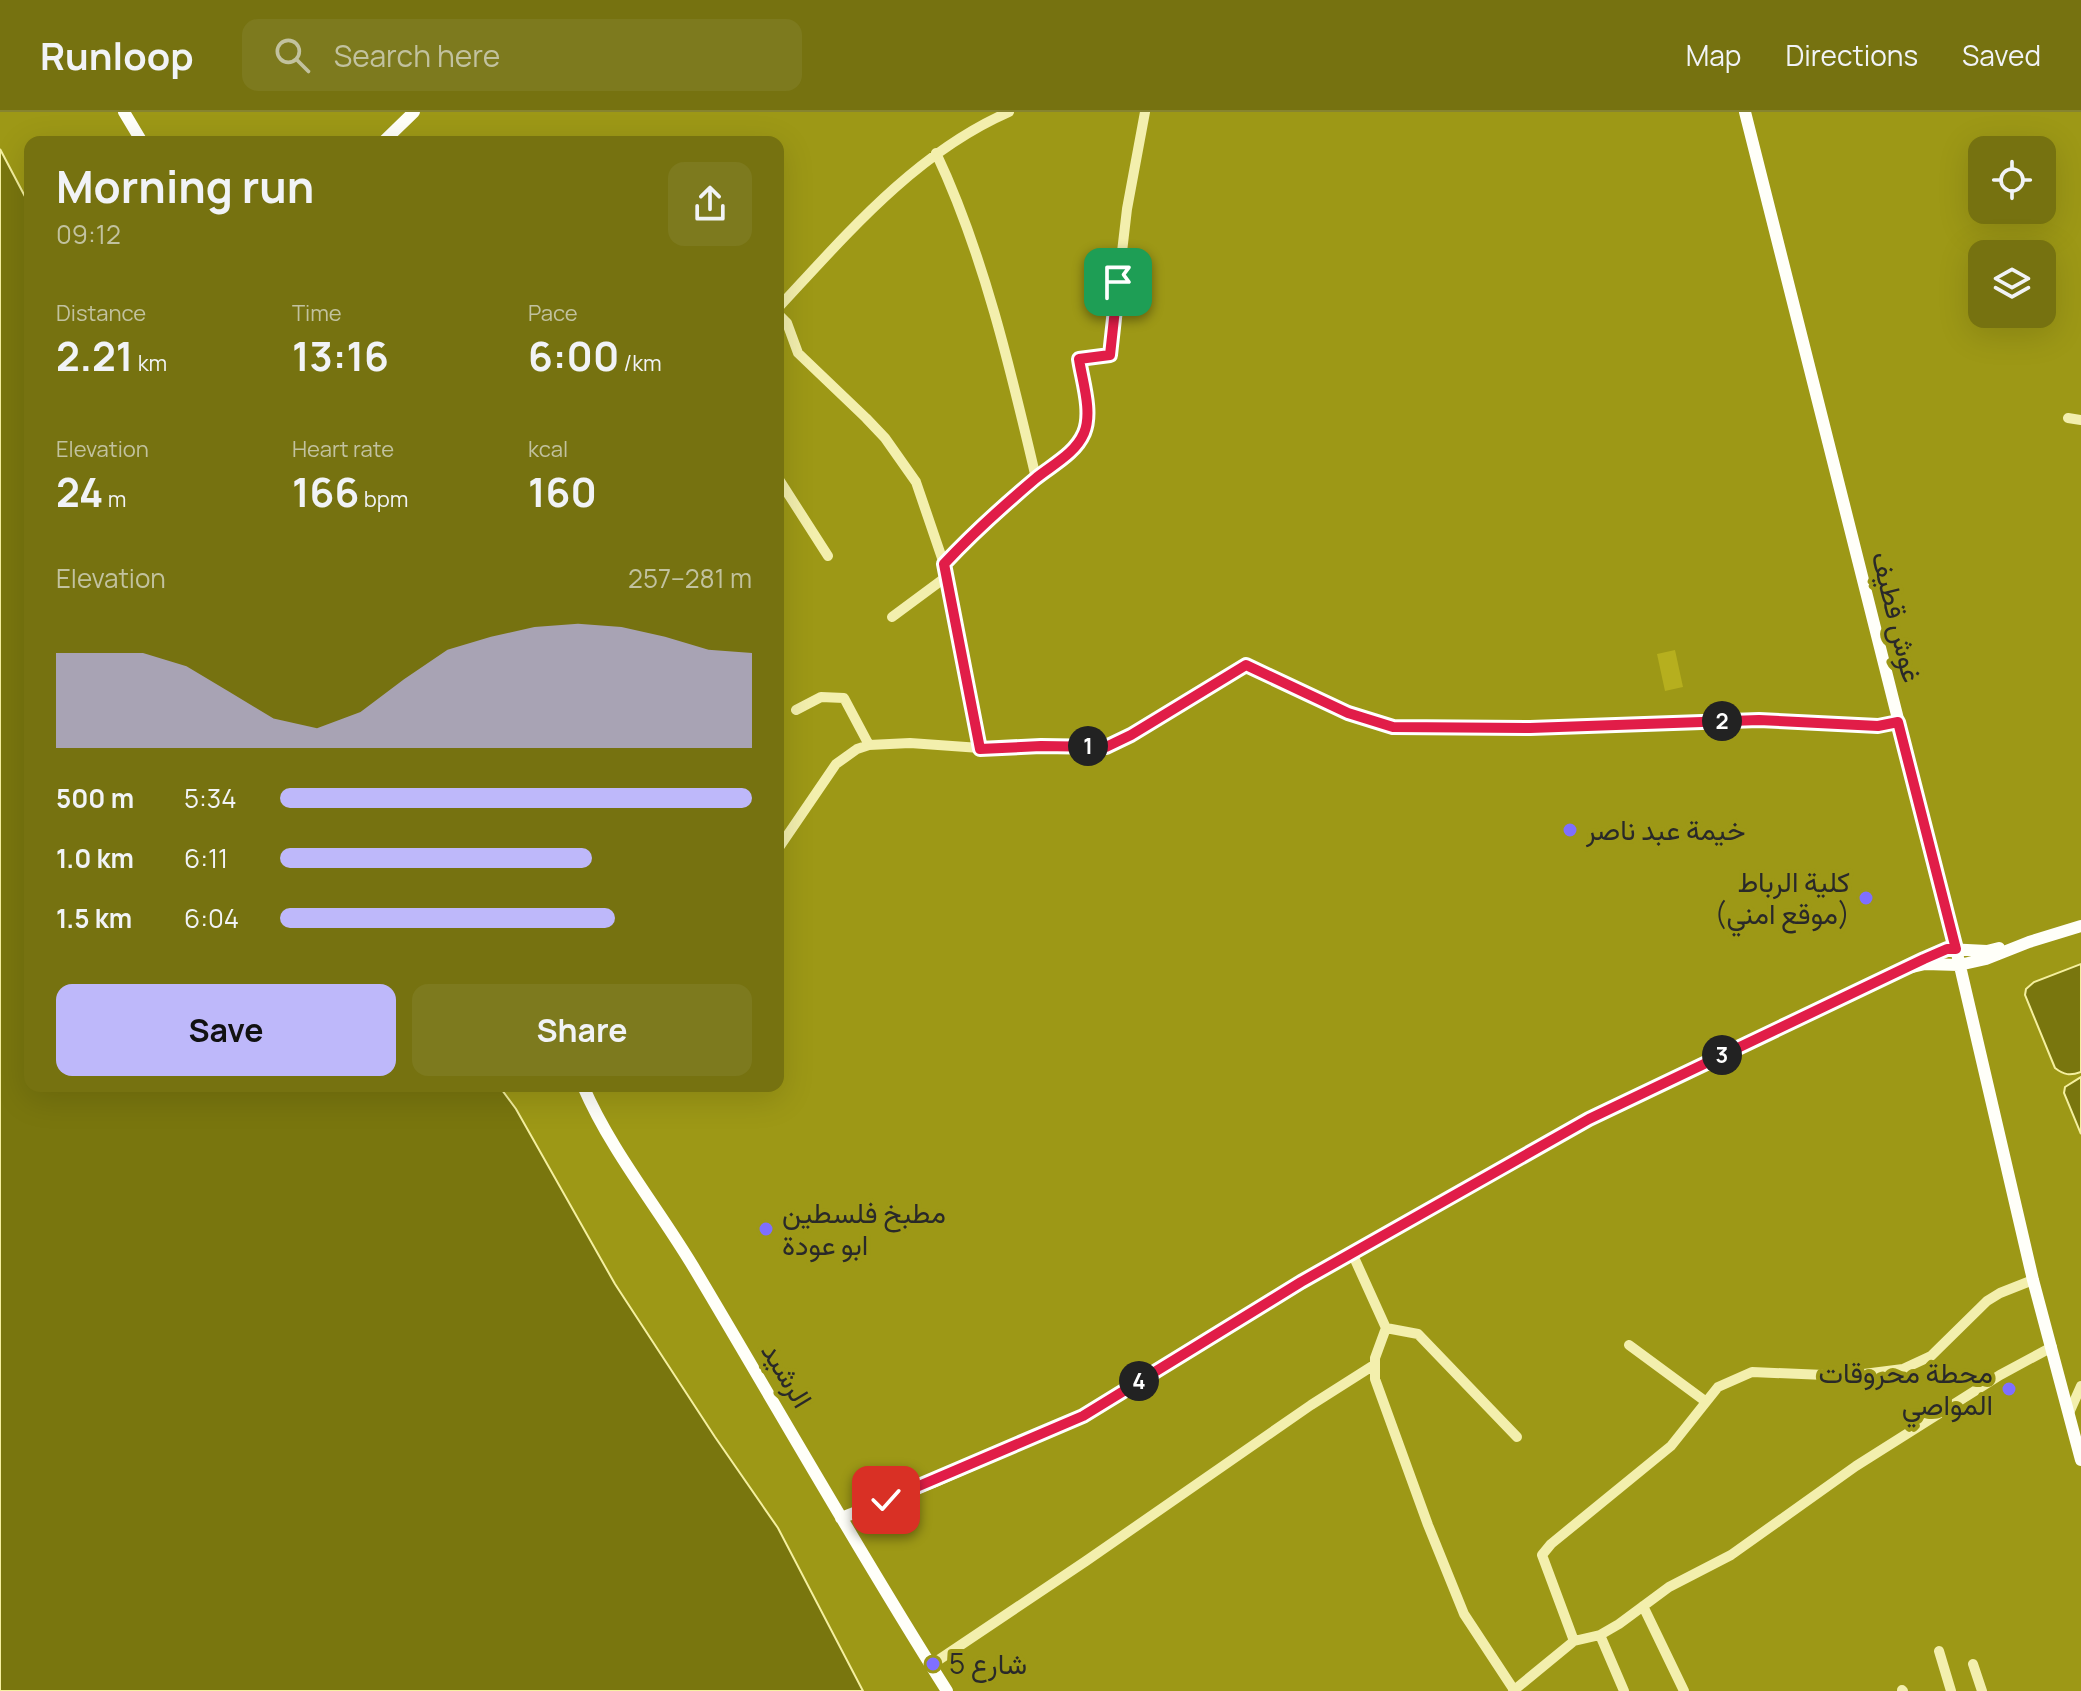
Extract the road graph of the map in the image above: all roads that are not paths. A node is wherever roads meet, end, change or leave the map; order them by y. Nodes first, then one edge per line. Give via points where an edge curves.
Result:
1 (124, 112) edge
2 (414, 112) edge
3 (1009, 112) edge
4 (1145, 112) edge
5 (1745, 112) edge
6 (138, 136) edge
7 (389, 136) edge
8 (936, 153) junction
9 (784, 305) edge
10 (784, 319) edge
11 (2068, 418) dead end
12 (2081, 420) edge
13 (1036, 478) junction
14 (784, 487) edge
15 (828, 556) dead end
16 (944, 564) junction
17 (946, 577) junction
18 (892, 617) dead end
19 (796, 710) dead end
20 (1898, 722) junction
21 (869, 745) junction
22 (980, 749) junction
23 (784, 840) edge
24 (2081, 926) edge
25 (2029, 942) junction
26 (1956, 949) junction
27 (1959, 965) junction
28 (1904, 969) junction
29 (586, 1092) edge
30 (1352, 1253) junction
31 (2033, 1280) junction
32 (1386, 1328) junction
33 (1629, 1345) dead end
34 (2052, 1347) junction
35 (1374, 1365) junction
36 (2081, 1384) edge
37 (2062, 1387) junction
38 (1705, 1401) junction
39 (2069, 1413) junction
40 (1517, 1437) dead end
41 (2081, 1460) edge
42 (841, 1518) junction
43 (1643, 1606) junction
44 (1600, 1635) junction
45 (1574, 1641) junction
46 (1939, 1651) dead end
47 (1973, 1664) dead end
48 (931, 1665) junction
49 (1514, 1690) edge
50 (947, 1691) edge
51 (1624, 1691) edge
52 (1684, 1691) edge
53 (1951, 1691) edge
54 (1982, 1691) edge

1 - 6 main road
2 - 7 main road
3 - 8 street
4 - 13 street via 1110,355 1079,359 1085,431 1071,451
5 - 20 main road, غوش قطيف
8 - 9 street via 864,218
8 - 13 street via 960,207 1003,346
10 - 16 street via 798,353 885,438 916,482
11 - 12 street
13 - 16 street
14 - 15 street
16 - 17 street
17 - 18 street
17 - 22 street
19 - 21 street via 821,697 844,698
20 - 22 street via 1393,727 1348,713 1246,665 1106,747
20 - 26 main road, غوش قطيف
21 - 22 street
21 - 23 street via 836,764
24 - 25 main road
25 - 26 main road via 1987,951
25 - 27 main road
26 - 27 main road, غوش قطيف
26 - 28 main road
27 - 28 main road
27 - 31 main road, غوش قطيف
28 - 30 main road via 1589,1119
29 - 42 main road, الرشيد
30 - 32 street
30 - 42 main road via 1083,1416
31 - 34 main road, غوش قطيف
31 - 38 street via 1987,1301 1920,1363 1848,1376 1752,1372 1718,1387
32 - 35 street
32 - 40 street via 1418,1334
33 - 38 street
34 - 37 main road, غوش قطيف
34 - 43 street via 1856,1466 1731,1555
35 - 48 street
35 - 49 street via 1392,1428 1464,1614
36 - 37 street
36 - 39 street
37 - 39 main road, غوش قطيف
38 - 45 street via 1671,1446 1542,1555
39 - 41 main road, غوش قطيف
42 - 48 main road, الرشيد
43 - 44 street
43 - 52 street
44 - 45 street
44 - 51 street
45 - 49 street
46 - 53 street
47 - 54 street
48 - 50 main road, الرشيد

